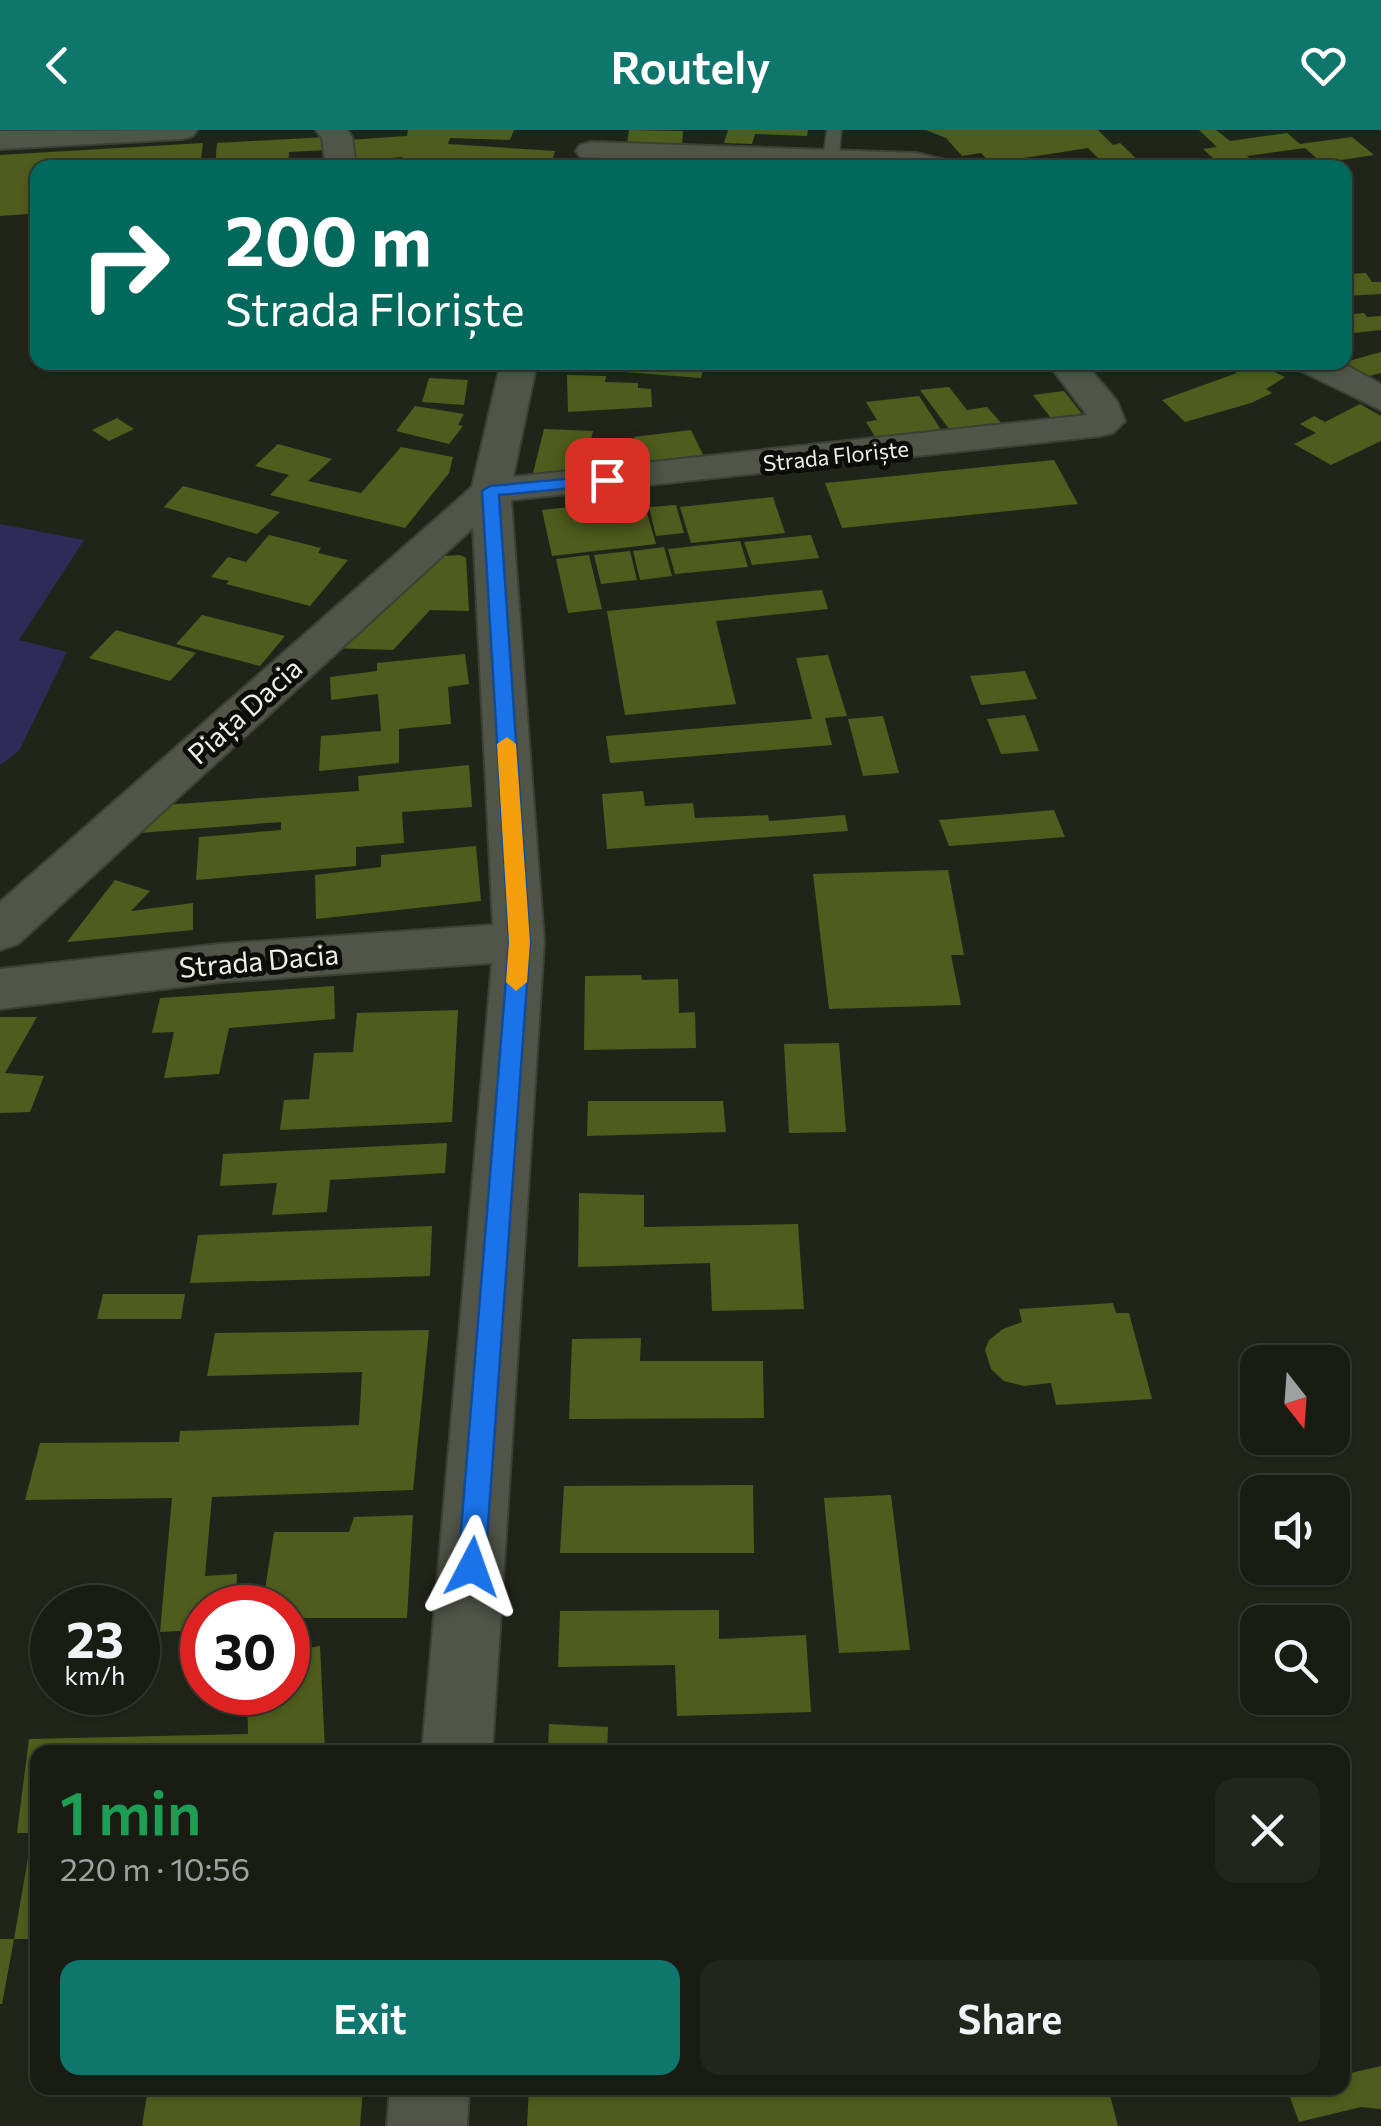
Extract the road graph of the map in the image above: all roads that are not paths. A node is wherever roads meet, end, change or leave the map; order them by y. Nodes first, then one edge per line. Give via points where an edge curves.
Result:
1 (182, 130) edge
2 (331, 130) edge
3 (892, 130) edge
4 (0, 140) edge
5 (593, 145) edge
6 (832, 145) edge
7 (340, 160) edge
8 (887, 160) edge
9 (891, 160) edge
10 (517, 370) edge
11 (1071, 370) edge
12 (1327, 370) edge
13 (1381, 398) edge
14 (490, 491) junction
15 (0, 931) edge
16 (519, 942) junction
17 (0, 989) edge
18 (458, 1745) edge
19 (429, 2095) edge
20 (427, 2126) edge

1 - 4 street
2 - 7 street
3 - 9 street
5 - 6 street
6 - 8 street
10 - 14 street
11 - 14 street, Strada Floriște via 1104,409 1100,425
12 - 13 street
14 - 15 street, Piața Dacia
14 - 16 street
16 - 17 street, Strada Dacia via 220,963
16 - 18 street
19 - 20 street

